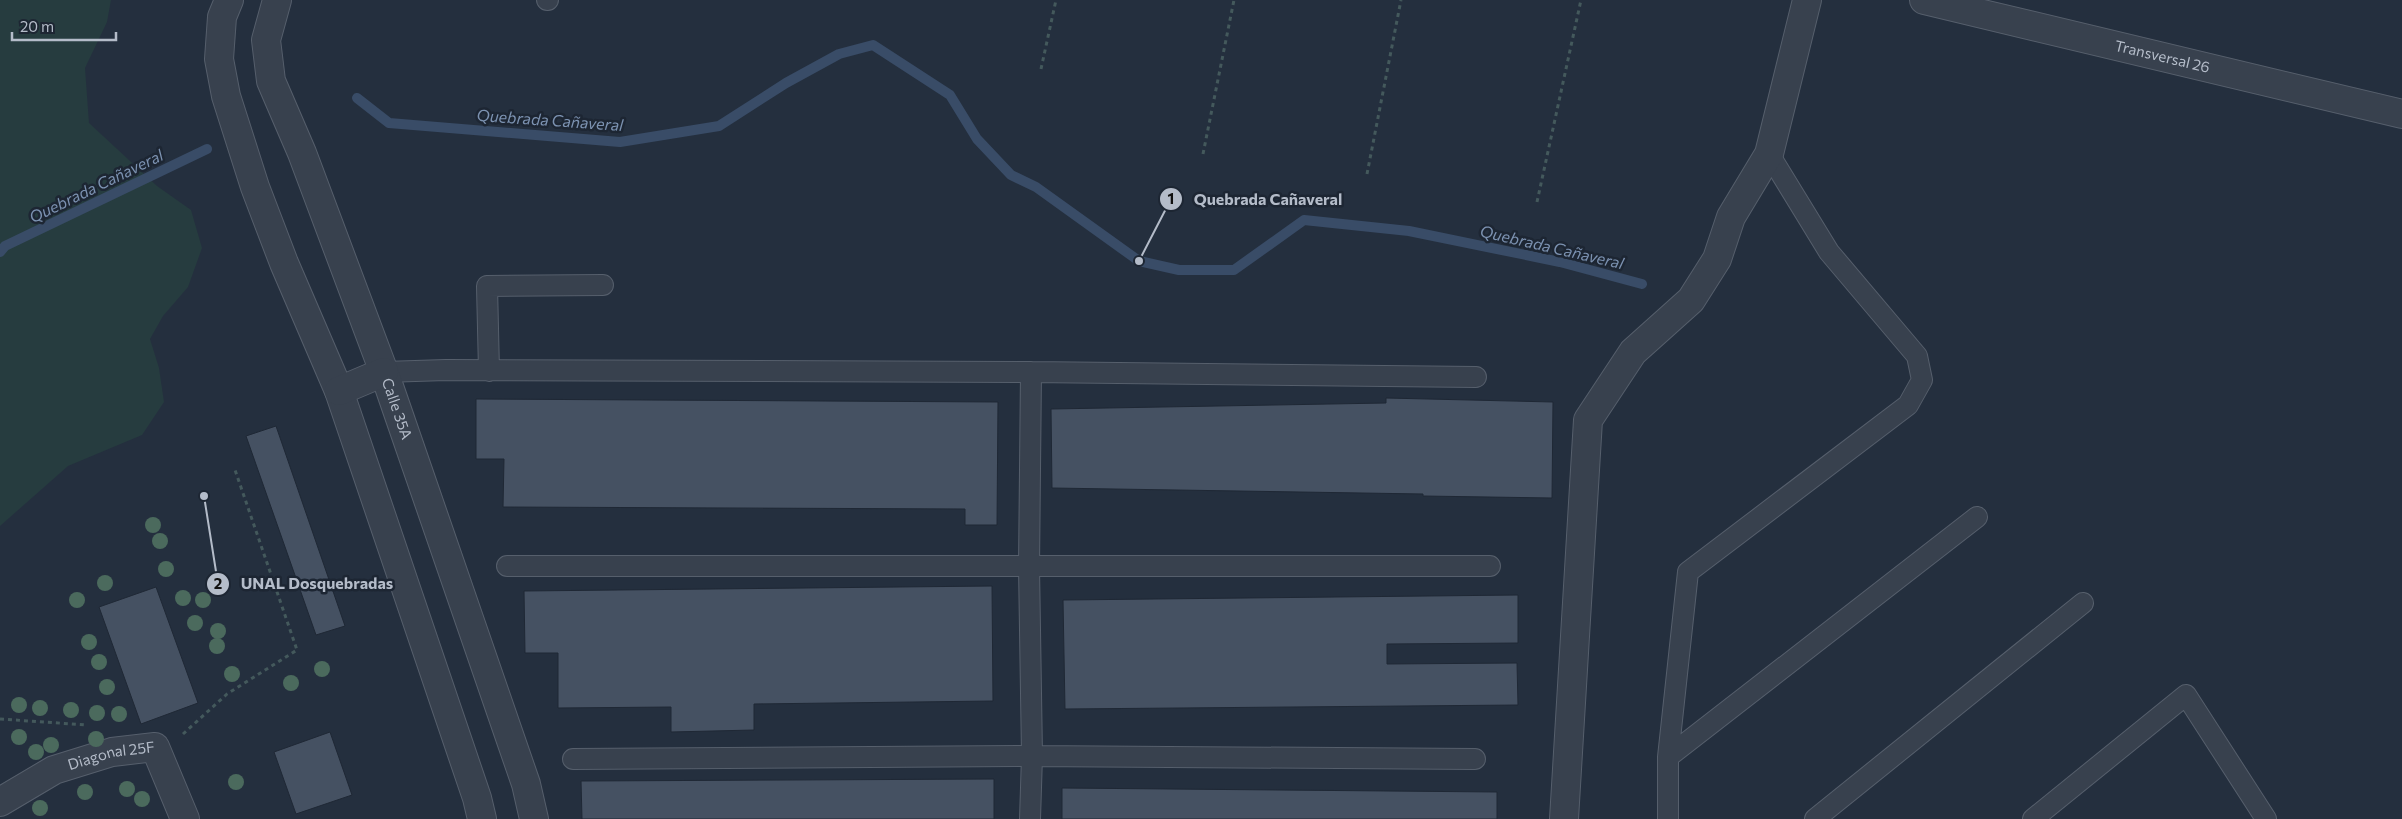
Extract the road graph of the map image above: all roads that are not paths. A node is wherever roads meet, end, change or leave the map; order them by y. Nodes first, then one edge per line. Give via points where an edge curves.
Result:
1 (229, 0) edge
2 (277, 0) edge
3 (1807, 0) edge
4 (1924, 0) edge
5 (2402, 114) edge
6 (1769, 154) junction
7 (603, 285) dead end
8 (489, 371) junction
9 (384, 372) junction
10 (1031, 372) junction
11 (1476, 377) dead end
12 (339, 391) junction
13 (1977, 517) dead end
14 (507, 566) dead end
15 (1490, 566) dead end
16 (1029, 567) junction
17 (2082, 603) dead end
18 (1032, 756) junction
19 (1668, 757) junction
20 (573, 759) dead end
21 (1475, 759) dead end
22 (0, 802) edge
23 (2262, 818) edge
24 (185, 819) edge
25 (482, 819) edge
26 (534, 819) edge
27 (1030, 819) edge
28 (1564, 819) edge
29 (1668, 819) edge
30 (1815, 819) edge
31 (2033, 819) edge

1 - 12 street via 222,17 219,59 226,96 255,188
2 - 9 street, Calle 35A via 266,40 271,81 302,152
3 - 6 street
4 - 5 street, Transversal 26
6 - 19 lane via 1829,252 1917,356 1922,380 1908,404 1688,572
6 - 28 street via 1731,217 1717,259 1691,300 1633,352 1588,420
7 - 8 lane via 487,286
8 - 9 lane
8 - 10 lane
9 - 12 street
9 - 26 street, Calle 35A via 526,784
10 - 11 lane
10 - 16 lane
12 - 25 street
13 - 19 lane
14 - 16 lane
15 - 16 lane
16 - 18 lane
17 - 30 lane
18 - 20 lane
18 - 21 lane
18 - 27 lane
19 - 29 lane
22 - 24 street, Diagonal 25F via 54,770 112,752 155,747
23 - 31 lane via 2186,696

